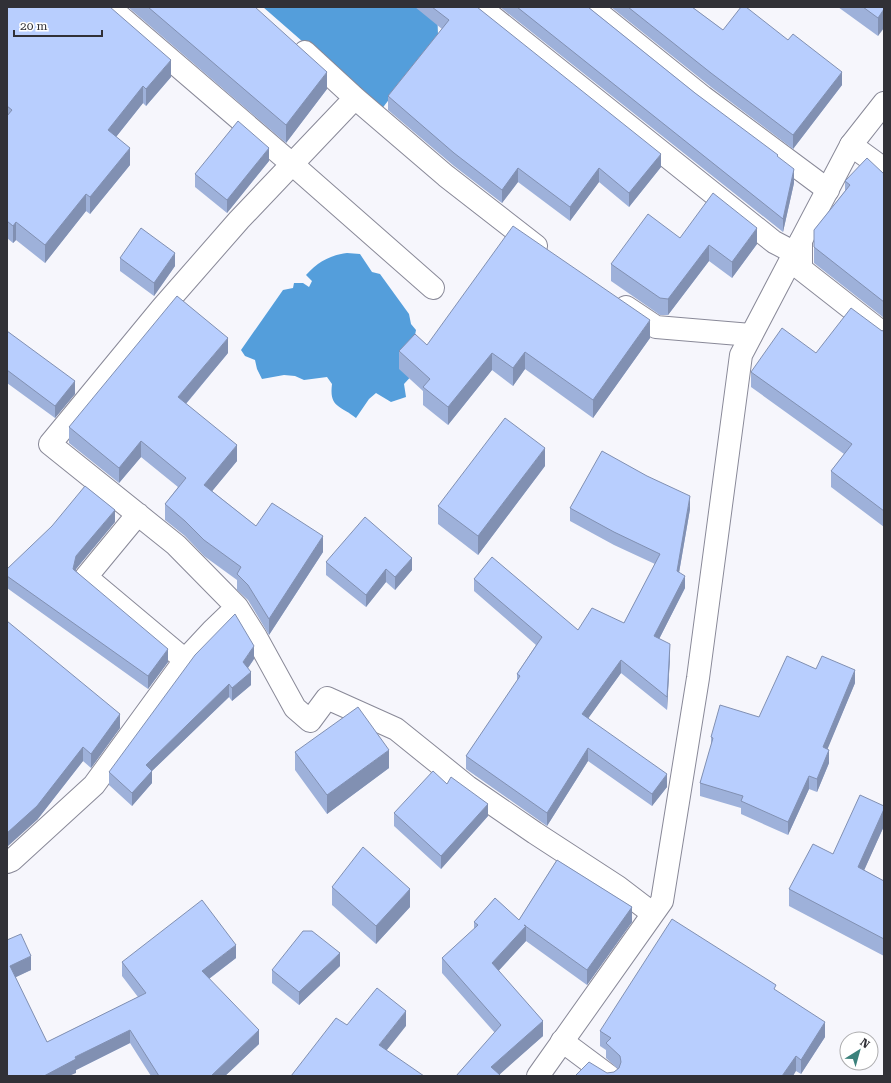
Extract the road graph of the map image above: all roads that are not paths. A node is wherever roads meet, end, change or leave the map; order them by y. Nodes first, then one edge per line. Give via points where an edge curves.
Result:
1 (109, 7) edge
2 (480, 7) edge
3 (591, 7) edge
4 (292, 40) edge
5 (355, 98) junction
6 (884, 103) edge
7 (851, 145) junction
8 (292, 164) junction
9 (884, 169) edge
10 (828, 190) junction
11 (798, 247) junction
12 (553, 257) edge
13 (433, 288) dead end
14 (611, 297) edge
15 (884, 334) edge
16 (751, 335) junction
17 (138, 514) junction
18 (237, 607) junction
19 (185, 660) junction
20 (7, 862) edge
21 (652, 913) junction
22 (562, 1041) junction
23 (538, 1076) edge
24 (609, 1076) edge

1 - 8 street
2 - 11 street via 774,242
3 - 10 street via 703,97
4 - 5 street
5 - 8 street
5 - 12 street via 446,176
6 - 7 street
7 - 9 street
7 - 10 street
8 - 13 street
8 - 17 street via 162,308 50,444
10 - 11 street
11 - 15 street via 800,269
11 - 16 street
14 - 16 street via 656,327
16 - 21 street via 741,355 698,678 662,901
17 - 18 street via 176,546
17 - 19 street via 86,577
18 - 19 street
18 - 21 street via 256,636 295,708 310,721 327,698 396,729 468,787 618,887
19 - 20 street via 94,785
21 - 22 street
22 - 23 street
22 - 24 street

